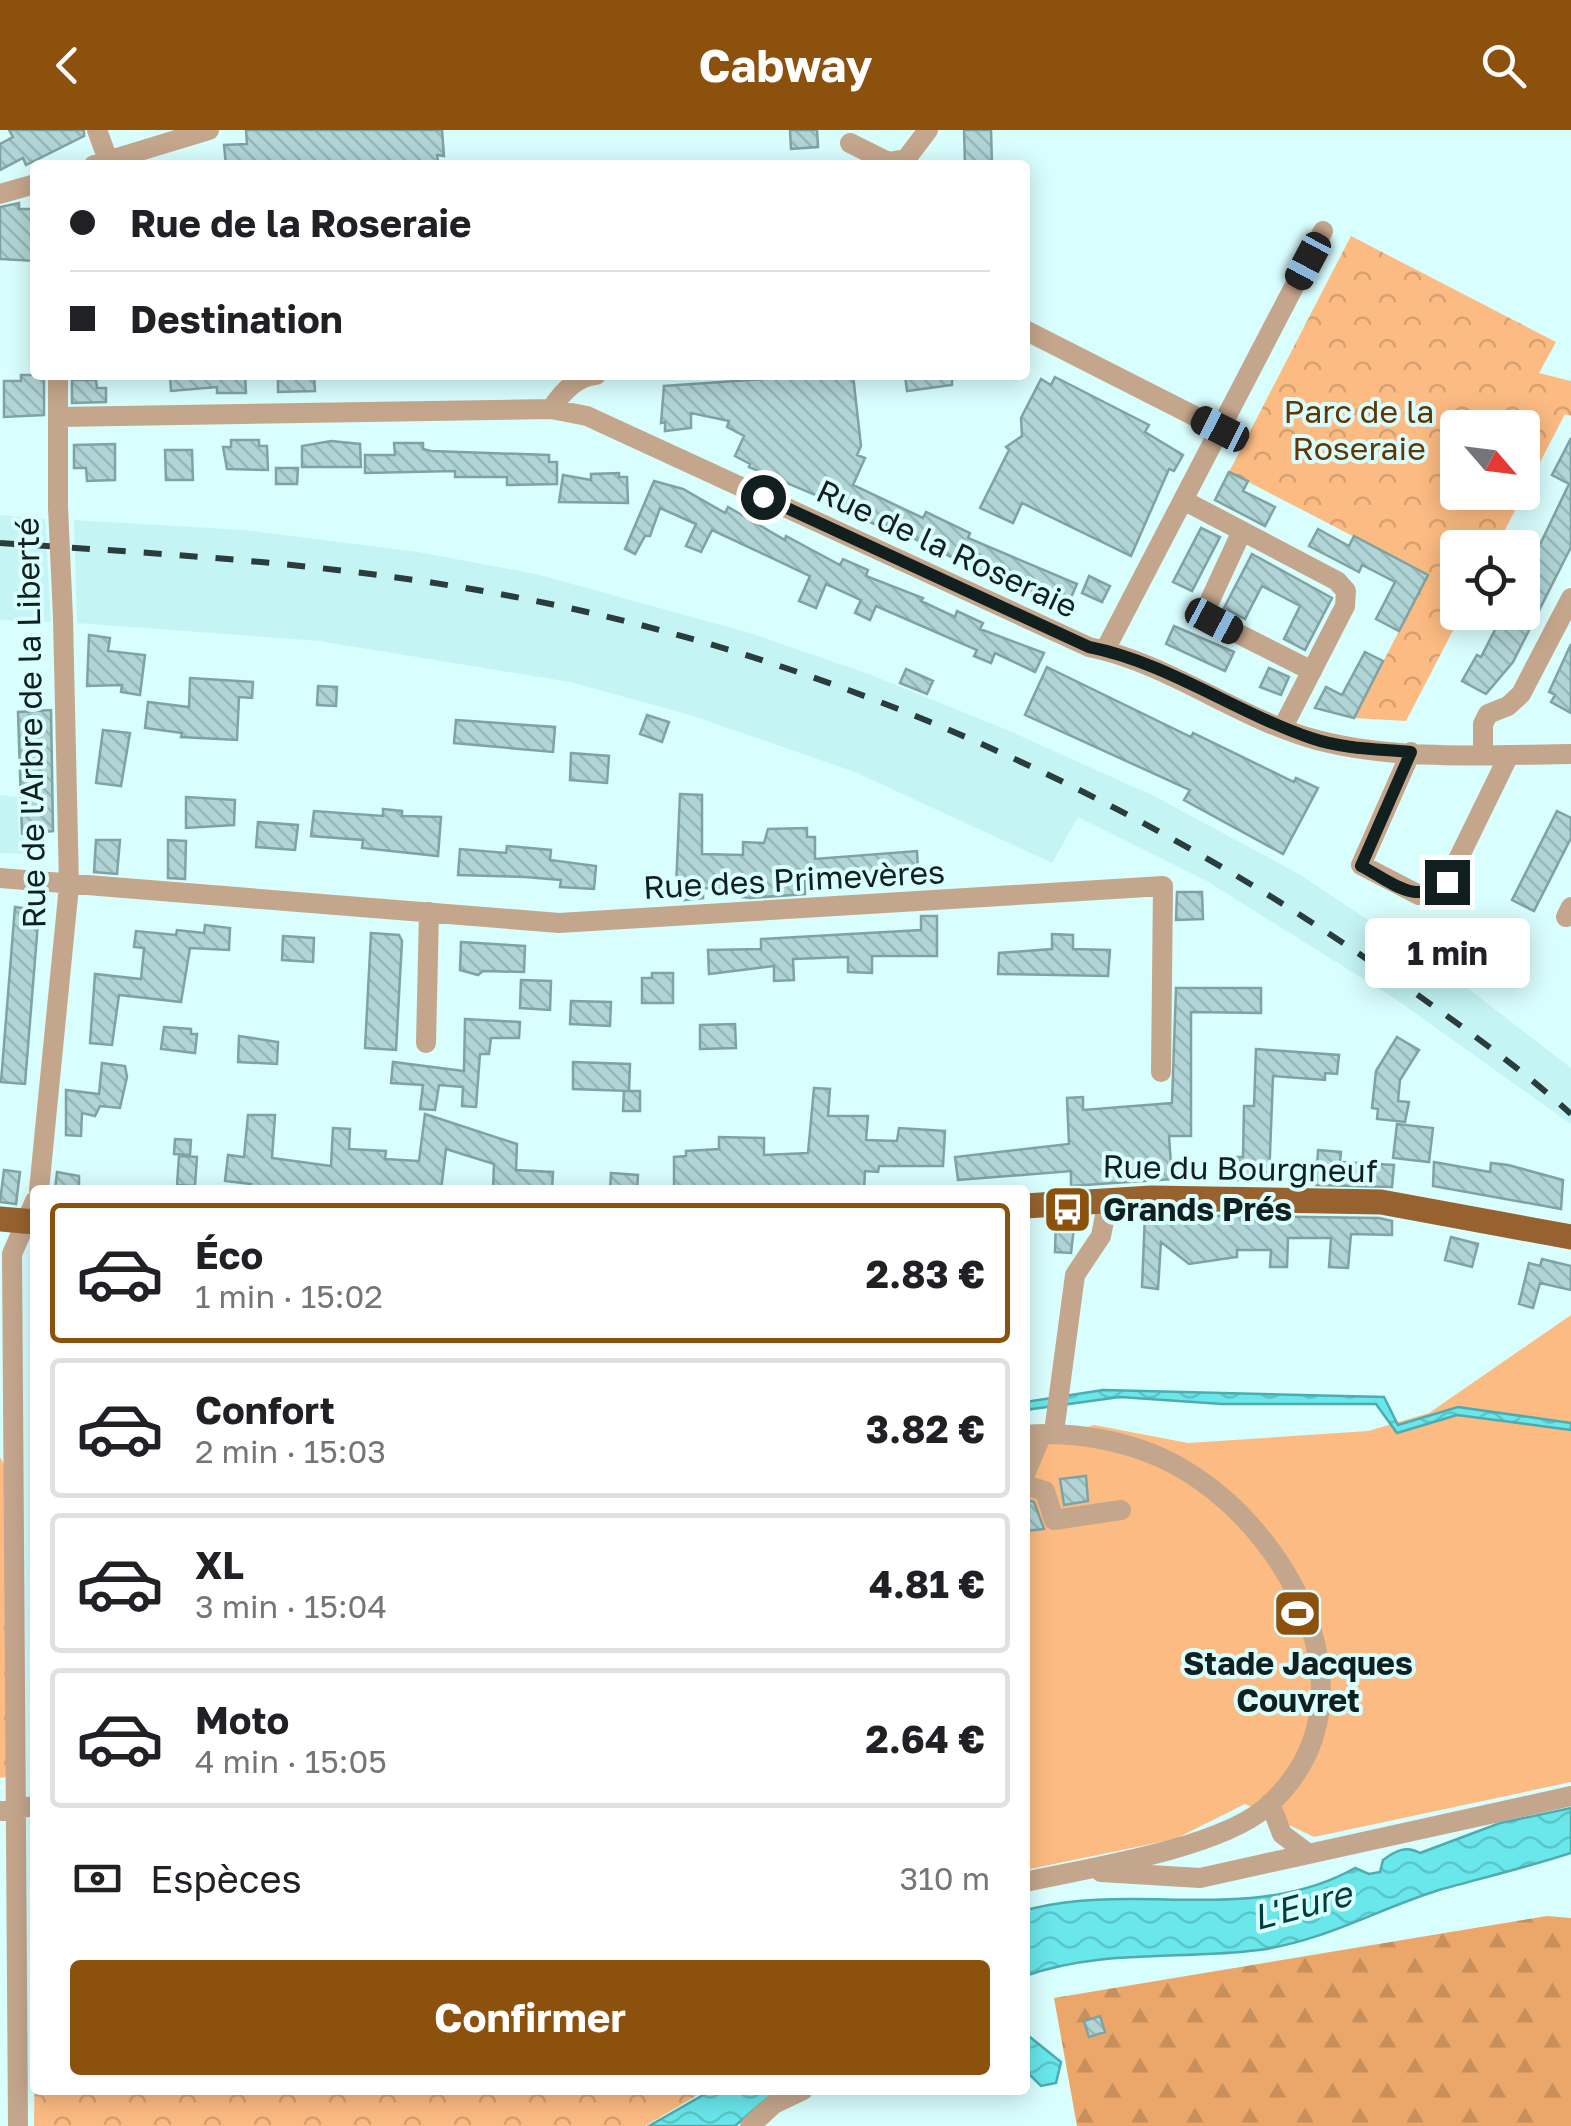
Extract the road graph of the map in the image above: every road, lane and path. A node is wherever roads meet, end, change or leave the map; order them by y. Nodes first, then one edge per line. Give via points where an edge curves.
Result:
1 (96, 130) edge
2 (209, 130) edge
3 (928, 130) edge
4 (850, 143) dead end
5 (101, 160) edge
6 (108, 160) edge
7 (884, 160) edge
8 (900, 160) edge
9 (30, 185) edge
10 (0, 194) edge
11 (1323, 231) dead end
12 (1030, 333) edge
13 (58, 380) edge
14 (582, 380) edge
15 (551, 409) junction
16 (59, 417) junction
17 (1220, 429) junction
18 (1183, 500) junction
19 (1242, 531) junction
20 (1571, 598) edge
21 (1105, 650) junction
22 (1312, 672) junction
23 (1283, 727) junction
24 (1411, 752) junction
25 (1482, 754) junction
26 (1571, 754) edge
27 (1509, 755) junction
28 (0, 878) edge
29 (69, 886) junction
30 (428, 912) junction
31 (426, 1044) dead end
32 (1161, 1072) dead end
33 (39, 1185) edge
34 (1108, 1200) junction
35 (1030, 1206) edge
36 (30, 1215) edge
37 (0, 1219) edge
38 (30, 1219) edge
39 (1571, 1237) edge
40 (1040, 1434) edge
41 (1030, 1461) edge
42 (1030, 1486) edge
43 (1121, 1510) dead end
44 (1571, 1796) edge
45 (1270, 1802) junction
46 (18, 1808) edge
47 (1306, 1852) junction
48 (1079, 1870) junction
49 (1030, 1881) edge
50 (793, 2095) edge
51 (18, 2126) edge
52 (750, 2126) edge

1 - 5 street
2 - 6 street
3 - 8 street
4 - 7 street
9 - 10 street
11 - 17 street
12 - 17 street
13 - 16 street, Rue de l'Arbre de la Liberté
14 - 15 street
15 - 16 street, Rue de la Roseraie
15 - 21 street, Rue de la Roseraie via 587,416
16 - 29 street, Rue de l'Arbre de la Liberté, bridge
17 - 18 street
18 - 19 street
18 - 21 street
19 - 22 street via 1346,591
19 - 22 street via 1205,611
20 - 25 street via 1521,694 1488,714
21 - 23 street, Rue de la Roseraie
22 - 23 street
23 - 24 street, Rue de la Roseraie via 1351,747
24 - 25 street, Rue de la Roseraie
24 - 27 street via 1361,866 1418,895 1447,882
25 - 27 street, Rue de la Roseraie
26 - 27 street, Rue de la Roseraie
28 - 29 street, Rue des Primevères
29 - 30 street, Rue des Primevères
29 - 33 street, Rue de l'Arbre de la Liberté
30 - 31 street
30 - 32 street, Rue des Primevères via 559,923 1164,886
34 - 35 main road, Rue du Bourgneuf
34 - 39 main road, Rue du Bourgneuf via 1380,1202
34 - 40 street via 1101,1236 1075,1274 1058,1401
36 - 37 main road
38 - 46 street via 12,1254
40 - 41 street
40 - 45 street via 1137,1448 1184,1469 1217,1492 1276,1554 1308,1616 1321,1683 1308,1748
42 - 43 street via 1045,1491 1054,1520
44 - 47 street
45 - 47 street via 1282,1834
45 - 48 street via 1222,1834
46 - 51 street
47 - 48 street via 1200,1878
48 - 49 street
50 - 52 street

